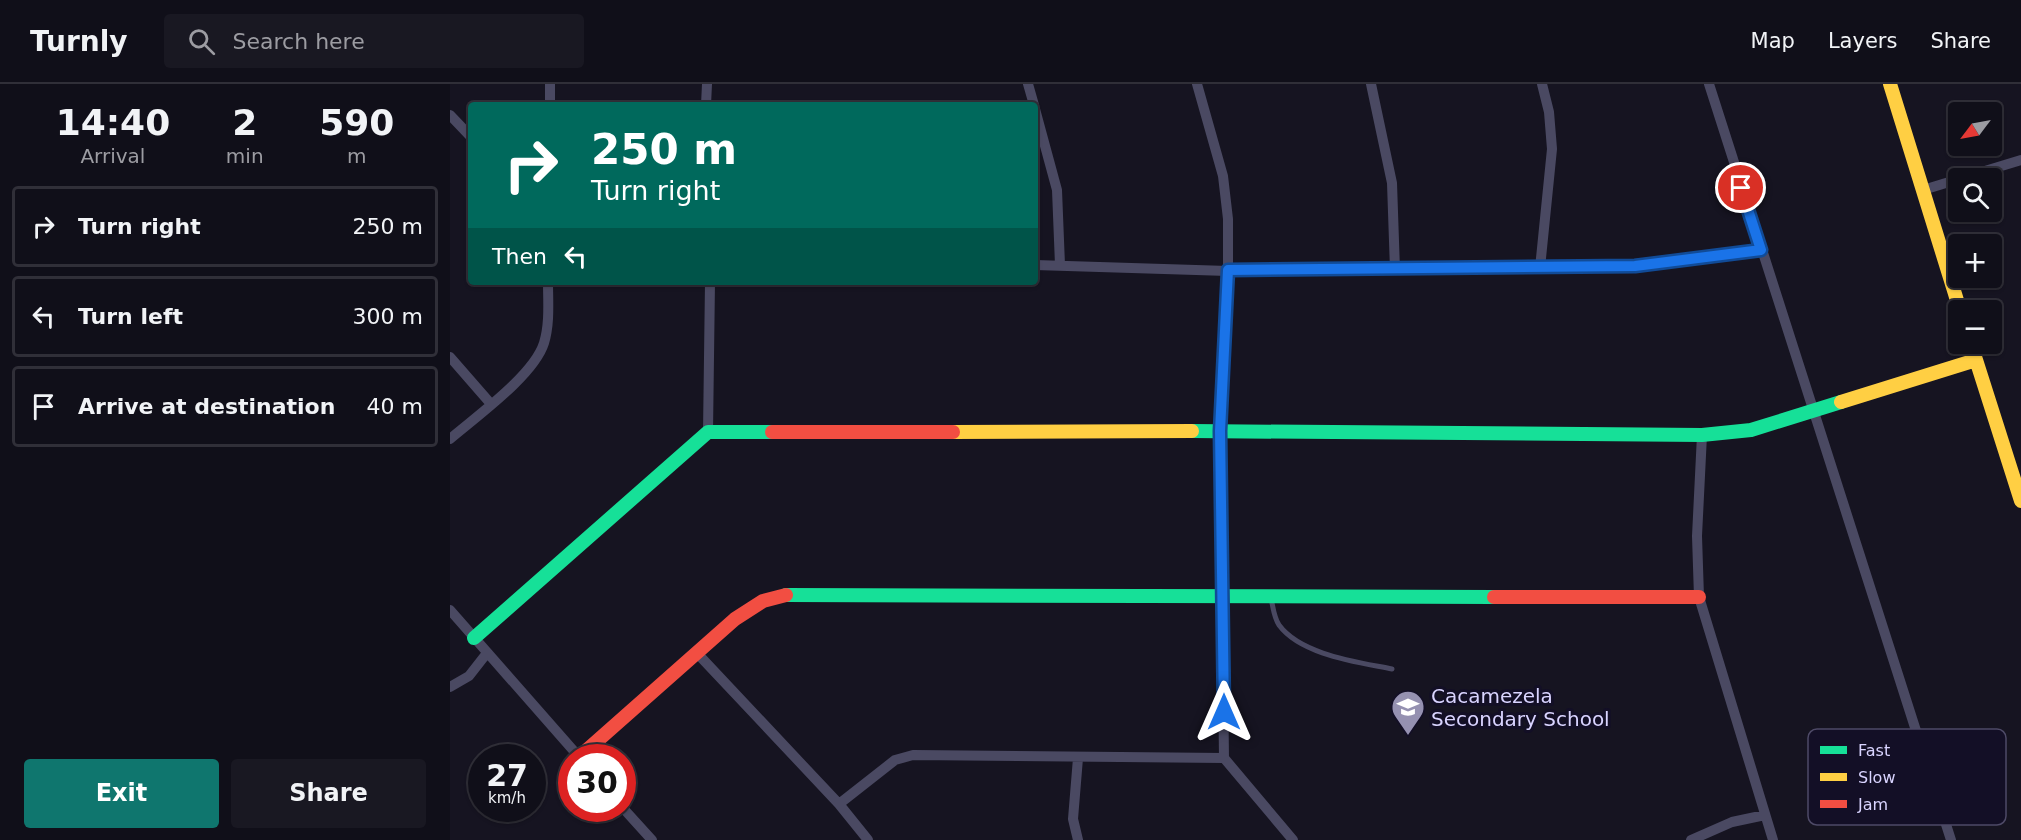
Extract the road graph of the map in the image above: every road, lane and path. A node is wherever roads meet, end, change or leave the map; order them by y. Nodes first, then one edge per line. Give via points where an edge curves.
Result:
1 (550, 84) edge
2 (707, 84) edge
3 (1028, 84) edge
4 (1197, 84) edge
5 (1371, 84) edge
6 (1542, 84) edge
7 (1709, 84) edge
8 (1890, 84) edge
9 (550, 102) edge
10 (706, 102) edge
11 (1033, 102) edge
12 (450, 115) edge
13 (1038, 120) edge
14 (468, 134) edge
15 (2021, 160) edge
16 (1995, 168) edge
17 (1948, 183) edge
18 (1923, 190) junction
19 (1761, 250) junction
20 (1038, 265) edge
21 (1060, 265) junction
22 (1540, 268) junction
23 (1228, 270) junction
24 (1395, 270) junction
25 (548, 285) edge
26 (710, 285) edge
27 (1957, 300) edge
28 (1974, 354) edge
29 (450, 357) edge
30 (1976, 360) junction
31 (491, 404) junction
32 (1815, 411) junction
33 (1220, 431) junction
34 (708, 432) junction
35 (1702, 435) junction
36 (450, 439) edge
37 (2021, 501) edge
38 (1699, 597) junction
39 (1223, 598) junction
40 (1271, 598) junction
41 (450, 610) edge
42 (474, 638) junction
43 (696, 652) junction
44 (487, 653) junction
45 (1392, 669) dead end
46 (450, 687) edge
47 (1916, 729) edge
48 (568, 744) edge
49 (593, 744) edge
50 (1078, 758) junction
51 (1224, 758) junction
52 (839, 804) junction
53 (1765, 815) junction
54 (636, 822) edge
55 (1946, 825) edge
56 (652, 840) edge
57 (868, 840) edge
58 (1078, 840) edge
59 (1293, 840) edge
60 (1691, 840) edge
61 (1773, 840) edge
62 (1951, 840) edge

1 - 9 street
2 - 10 street
3 - 11 street
4 - 23 street via 1223,176
5 - 24 street via 1392,183
6 - 22 street via 1552,149
7 - 19 street
8 - 18 street
12 - 14 street
13 - 21 street via 1057,190
15 - 16 street
17 - 18 street
18 - 27 street
19 - 22 street via 1635,266
19 - 32 street
20 - 21 street
21 - 23 street
22 - 24 street
23 - 24 street
23 - 33 street
25 - 31 street via 548,320 535,362
26 - 34 street
28 - 30 street
29 - 31 street
30 - 32 street
30 - 37 street
31 - 36 street
32 - 35 street via 1751,430
32 - 47 street
33 - 34 street
33 - 35 street
33 - 39 street
34 - 42 street
35 - 38 street via 1697,536
38 - 40 street
38 - 53 street
39 - 40 street
39 - 43 street via 797,594 758,602
39 - 51 street
40 - 45 lane via 1279,625 1301,642 1334,658
41 - 42 street
42 - 44 street
43 - 49 street
43 - 52 street
44 - 46 street via 469,676
44 - 48 street
50 - 51 street
50 - 52 street via 913,755 895,760
50 - 58 street via 1073,819
51 - 59 street
52 - 57 street
53 - 60 street via 1732,822
53 - 61 street
54 - 56 street
55 - 62 street

